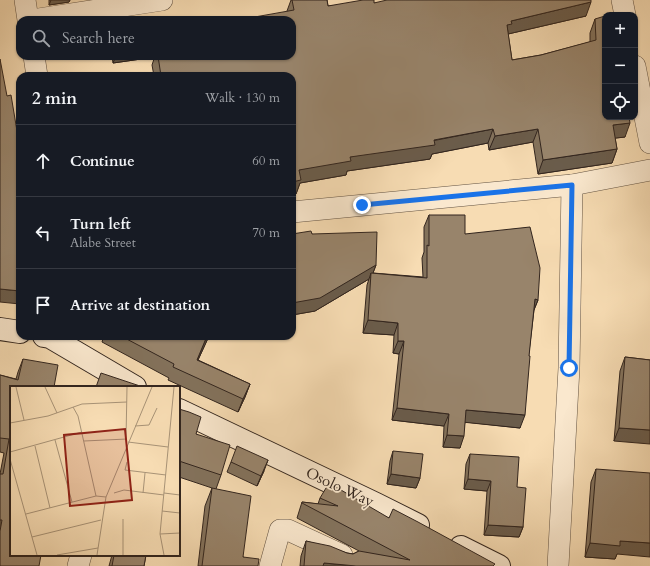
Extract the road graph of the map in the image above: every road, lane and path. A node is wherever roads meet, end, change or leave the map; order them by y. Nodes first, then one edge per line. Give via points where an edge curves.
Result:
1 (25, 0) edge
2 (162, 0) edge
3 (622, 0) edge
4 (624, 12) edge
5 (27, 16) edge
6 (58, 16) edge
7 (35, 60) edge
8 (36, 72) edge
9 (638, 81) edge
10 (650, 143) edge
11 (650, 170) edge
12 (572, 185) junction
13 (296, 212) edge
14 (0, 328) edge
15 (16, 331) edge
16 (55, 340) edge
17 (133, 386) edge
18 (180, 410) edge
19 (81, 556) edge
20 (346, 557) edge
21 (78, 566) edge
22 (270, 566) edge
23 (499, 566) edge
24 (558, 566) edge

1 - 5 street
2 - 6 street
3 - 4 street
7 - 8 street
9 - 10 street
11 - 12 street
12 - 13 street
12 - 24 street via 569,368
14 - 15 main road
16 - 17 main road
18 - 23 main road, Osolo Way
19 - 21 street
20 - 22 street via 288,530 280,530

